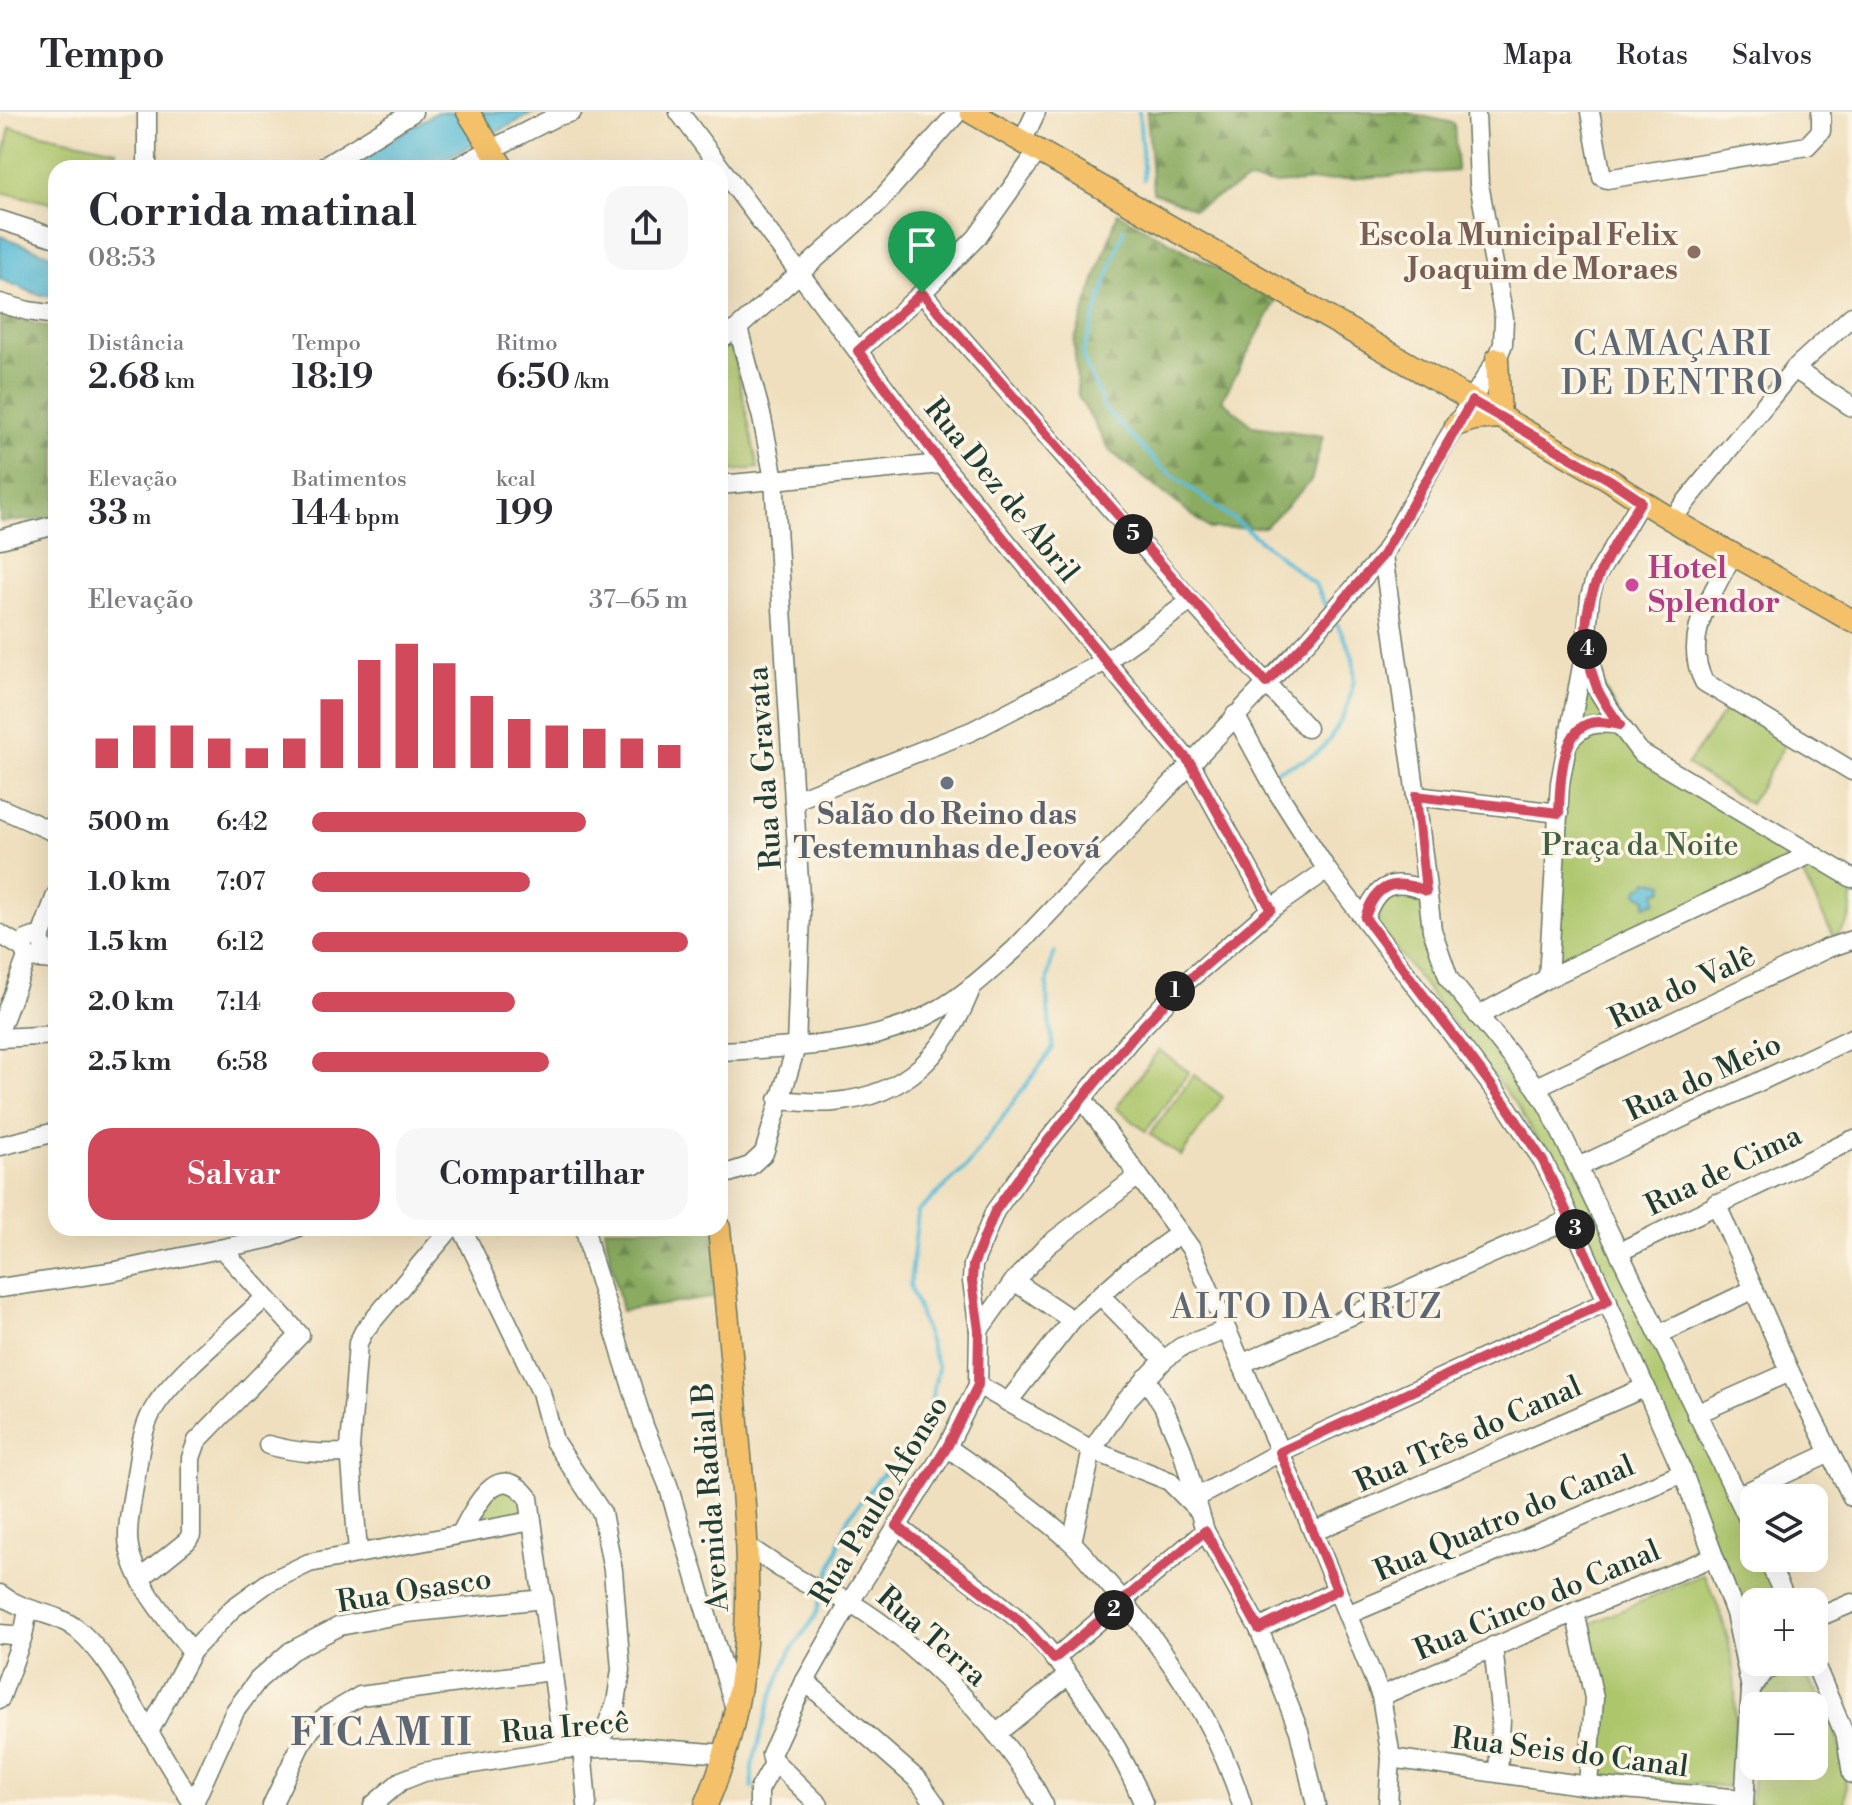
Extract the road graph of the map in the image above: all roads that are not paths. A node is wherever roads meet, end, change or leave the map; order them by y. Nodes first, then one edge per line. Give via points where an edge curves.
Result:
1 (147, 112) edge
2 (413, 112) edge
3 (468, 112) edge
4 (572, 112) edge
5 (679, 112) edge
6 (958, 112) edge
7 (971, 112) edge
8 (1036, 112) edge
9 (1476, 112) edge
10 (1590, 112) edge
11 (1821, 112) edge
12 (1030, 146) junction
13 (493, 153) edge
14 (147, 160) edge
15 (335, 160) edge
16 (715, 160) edge
17 (728, 178) edge
18 (0, 220) edge
19 (48, 235) edge
20 (800, 274) junction
21 (922, 293) junction
22 (0, 303) edge
23 (48, 314) edge
24 (1852, 316) edge
25 (738, 328) junction
26 (728, 334) edge
27 (858, 351) junction
28 (1497, 359) junction
29 (1794, 369) junction
30 (1472, 401) junction
31 (1852, 407) edge
32 (1500, 417) junction
33 (1456, 425) junction
34 (942, 464) junction
35 (774, 479) junction
36 (728, 484) edge
37 (1641, 501) junction
38 (1672, 519) junction
39 (48, 527) edge
40 (0, 539) edge
41 (1383, 555) junction
42 (1732, 555) junction
43 (1191, 601) junction
44 (1852, 621) edge
45 (1586, 645) junction
46 (1106, 661) junction
47 (1266, 683) junction
48 (1235, 715) junction
49 (1620, 725) junction
50 (1307, 728) dead end
51 (1568, 742) junction
52 (1191, 764) junction
53 (1852, 771) edge
54 (1416, 796) junction
55 (795, 800) junction
56 (0, 808) edge
57 (1559, 813) junction
58 (48, 829) edge
59 (1811, 854) junction
60 (1327, 870) junction
61 (1852, 878) edge
62 (1426, 891) junction
63 (1371, 900) junction
64 (1351, 901) junction
65 (1271, 909) junction
66 (48, 913) edge
67 (1365, 918) junction
68 (0, 934) edge
69 (1852, 940) edge
70 (38, 950) edge
71 (1548, 978) junction
72 (972, 986) junction
73 (1478, 1016) junction
74 (0, 1029) edge
75 (48, 1035) edge
76 (0, 1038) edge
77 (1852, 1038) edge
78 (796, 1047) junction
79 (728, 1051) edge
80 (1536, 1087) junction
81 (1083, 1099) junction
82 (778, 1100) junction
83 (48, 1134) edge
84 (1852, 1140) edge
85 (0, 1146) edge
86 (1578, 1167) junction
87 (728, 1173) edge
88 (1137, 1177) junction
89 (1716, 1203) junction
90 (1571, 1219) junction
91 (1180, 1233) junction
92 (268, 1236) edge
93 (444, 1236) edge
94 (466, 1236) edge
95 (587, 1236) edge
96 (720, 1236) edge
97 (223, 1250) junction
98 (1619, 1252) junction
99 (1014, 1281) junction
100 (0, 1288) edge
101 (1754, 1289) junction
102 (1101, 1296) junction
103 (265, 1298) junction
104 (1608, 1301) junction
105 (1072, 1320) junction
106 (979, 1330) junction
107 (1226, 1330) junction
108 (1658, 1335) junction
109 (1164, 1360) junction
110 (1241, 1364) junction
111 (1790, 1372) junction
112 (1146, 1378) junction
113 (978, 1385) junction
114 (1646, 1387) junction
115 (1008, 1402) junction
116 (1696, 1414) junction
117 (268, 1445) dead end
118 (947, 1447) junction
119 (1092, 1450) junction
120 (1280, 1452) junction
121 (351, 1453) junction
122 (1830, 1453) junction
123 (1683, 1473) junction
124 (1738, 1496) junction
125 (1852, 1497) edge
126 (1740, 1500) edge
127 (1194, 1503) junction
128 (532, 1521) junction
129 (897, 1526) junction
130 (1205, 1531) junction
131 (1313, 1532) junction
132 (461, 1533) junction
133 (1072, 1542) junction
134 (748, 1547) junction
135 (358, 1552) junction
136 (1714, 1557) junction
137 (141, 1578) junction
138 (1337, 1590) junction
139 (0, 1594) edge
140 (544, 1599) junction
141 (842, 1599) junction
142 (1124, 1601) junction
143 (1852, 1603) edge
144 (28, 1610) junction
145 (1575, 1612) junction
146 (1828, 1613) edge
147 (1347, 1615) junction
148 (1259, 1629) junction
149 (0, 1634) edge
150 (23, 1636) junction
151 (1493, 1646) junction
152 (192, 1651) junction
153 (720, 1659) junction
154 (1054, 1659) junction
155 (744, 1668) junction
156 (551, 1671) junction
157 (1067, 1676) junction
158 (1761, 1676) edge
159 (1817, 1676) edge
160 (1820, 1676) edge
161 (805, 1681) junction
162 (1822, 1681) junction
163 (1751, 1689) junction
164 (1381, 1696) junction
165 (0, 1699) edge
166 (735, 1709) junction
167 (149, 1732) junction
168 (996, 1734) junction
169 (581, 1748) junction
170 (725, 1754) junction
171 (1391, 1758) junction
172 (774, 1761) junction
173 (1498, 1772) junction
174 (1852, 1774) edge
175 (1588, 1786) junction
176 (1744, 1802) edge
177 (193, 1805) edge
178 (272, 1805) edge
179 (373, 1805) edge
180 (587, 1805) edge
181 (706, 1805) edge
182 (759, 1805) edge
183 (819, 1805) edge
184 (936, 1805) edge
185 (1044, 1805) edge
186 (1144, 1805) edge
187 (1242, 1805) edge
188 (1316, 1805) edge
189 (1388, 1805) edge

1 - 14 street
2 - 15 street
3 - 13 main road
4 - 13 street
5 - 16 street, Rua Dez de Abril
6 - 20 street via 877,204
7 - 12 main road
8 - 12 street
9 - 28 street via 1479,184 1504,318
10 - 11 street via 1602,177 1607,179 1807,146 1821,131
12 - 21 street via 977,237
12 - 30 main road
17 - 20 street, Rua Dez de Abril
18 - 19 street
20 - 25 street
20 - 27 street, Rua Dez de Abril
21 - 27 street
21 - 43 street
22 - 23 street
24 - 29 street
25 - 26 street
25 - 35 street, Rua da Gravata
27 - 34 street, Rua Dez de Abril
28 - 30 street
28 - 32 main road
29 - 31 street
29 - 38 street
30 - 32 main road
30 - 33 street
32 - 33 main road
32 - 37 main road
33 - 41 street
34 - 35 street
34 - 46 street, Rua Dez de Abril
35 - 36 street
35 - 55 street, Rua da Gravata
37 - 38 main road
37 - 45 street via 1595,579
38 - 42 main road
39 - 40 street
41 - 47 street
41 - 54 street
42 - 44 main road
42 - 53 street via 1695,636 1696,667 1704,682
43 - 46 street
43 - 47 street
45 - 49 street via 1597,689
45 - 51 street
46 - 52 street, Rua Dez de Abril
46 - 55 street via 972,731
47 - 48 street
47 - 50 street
48 - 52 street
48 - 60 street
49 - 51 street via 1590,723
49 - 59 street via 1640,752
51 - 57 street
52 - 65 street, Rua Dez de Abril
52 - 72 street via 1014,950
54 - 57 street
54 - 62 street
55 - 78 street, Rua da Gravata via 801,914
56 - 58 street
57 - 71 street
59 - 61 street
59 - 71 street
60 - 64 street
60 - 65 street, Rua Paulo Afonso
62 - 63 street via 1392,885
62 - 73 street via 1432,930 1449,979
63 - 64 street
63 - 67 street
64 - 67 street
65 - 81 street, Rua Paulo Afonso via 1178,989
66 - 70 street
67 - 90 street via 1514,1116
68 - 70 street
69 - 80 street, Rua do Valê
70 - 74 street
71 - 73 street
72 - 78 street via 896,1030
72 - 82 street via 943,1045 886,1091 832,1102
73 - 80 street
75 - 76 street
77 - 86 street, Rua do Meio
78 - 79 street
78 - 82 street, Rua da Gravata
80 - 86 street
81 - 88 street
81 - 106 street, Rua Paulo Afonso via 1002,1201 979,1245 972,1281
82 - 87 street, Rua da Gravata via 764,1153 750,1166
83 - 85 street
84 - 89 street, Rua de Cima
86 - 98 street
88 - 91 street
88 - 99 street via 1048,1245
89 - 98 street, Rua de Cima
89 - 101 street
90 - 104 street
90 - 110 street
91 - 102 street
91 - 107 street
92 - 97 street
93 - 121 street via 364,1331 355,1356
94 - 169 street via 541,1392 554,1441 602,1513 613,1570 620,1687
95 - 153 street
96 - 134 main road, Avenida Radial B
97 - 100 street
97 - 103 street
98 - 108 street
99 - 105 street
99 - 106 street
101 - 108 street
101 - 111 street
102 - 105 street
102 - 109 street
103 - 137 street via 177,1380 144,1429 128,1537
103 - 137 street via 300,1332 299,1338 197,1441 191,1458 191,1535
104 - 114 street
104 - 120 street
105 - 115 street
106 - 113 street, Rua Paulo Afonso
107 - 109 street via 1181,1347
107 - 110 street
108 - 116 street
109 - 112 street
110 - 120 street
111 - 116 street
111 - 122 street
112 - 119 street
112 - 127 street via 1182,1450
113 - 115 street
113 - 118 street, Rua Paulo Afonso
114 - 123 street
114 - 131 street, Rua Três do Canal
115 - 119 street
116 - 124 street
117 - 121 street via 312,1454
118 - 129 street, Rua Paulo Afonso
118 - 133 street
119 - 127 street via 1156,1474
119 - 133 street
120 - 127 street
120 - 131 street
121 - 135 street
122 - 124 street
122 - 125 street
123 - 136 street
123 - 147 street, Rua Quatro do Canal
124 - 126 street
127 - 130 street
128 - 132 street
128 - 132 street via 527,1495 498,1484 483,1493
128 - 140 street
129 - 141 street, Rua Paulo Afonso
129 - 154 street via 1019,1620
130 - 142 street
130 - 148 street
131 - 138 street
132 - 135 street
133 - 142 street
134 - 141 street, Rua Terra
134 - 155 main road, Avenida Radial B
135 - 152 street via 309,1563 269,1582 233,1608
136 - 145 street, Rua Cinco do Canal
136 - 163 street via 1735,1613
137 - 152 street
138 - 147 street
138 - 148 street
139 - 144 street
140 - 156 street
140 - 177 street, Rua Osasco via 407,1613 340,1626 291,1651 258,1680 235,1711
141 - 161 street, Rua Paulo Afonso
141 - 168 street, Rua Terra via 921,1656
142 - 154 street
142 - 187 street via 1180,1675 1230,1765
143 - 146 street
144 - 150 street
144 - 167 street via 60,1618 94,1646
145 - 151 street, Rua Cinco do Canal
145 - 175 street via 1594,1698
147 - 164 street
148 - 188 street via 1299,1731
149 - 150 street
150 - 165 street
151 - 164 street, Rua Cinco do Canal
151 - 173 street via 1501,1720
152 - 167 street
153 - 155 street
153 - 166 street
154 - 157 street
155 - 166 main road, Avenida Radial B
156 - 169 street
156 - 178 street via 360,1696 312,1728
157 - 168 street
157 - 186 street via 1089,1703
158 - 163 street
159 - 162 street
160 - 162 street
161 - 172 street, Rua Paulo Afonso via 771,1754
161 - 184 street via 919,1781
162 - 174 street via 1846,1738
163 - 176 street
164 - 171 street
166 - 170 main road, Avenida Radial B
167 - 177 street
168 - 185 street, Rua Terra
169 - 170 street, Rua Irecê
169 - 179 street, Rua Irecê via 424,1772 401,1781
169 - 180 street
170 - 181 main road, Avenida Radial B
171 - 173 street, Rua Seis do Canal
171 - 189 street
172 - 182 street, Rua Paulo Afonso via 759,1790
172 - 183 street
173 - 175 street, Rua Seis do Canal
175 - 176 street, Rua Seis do Canal

